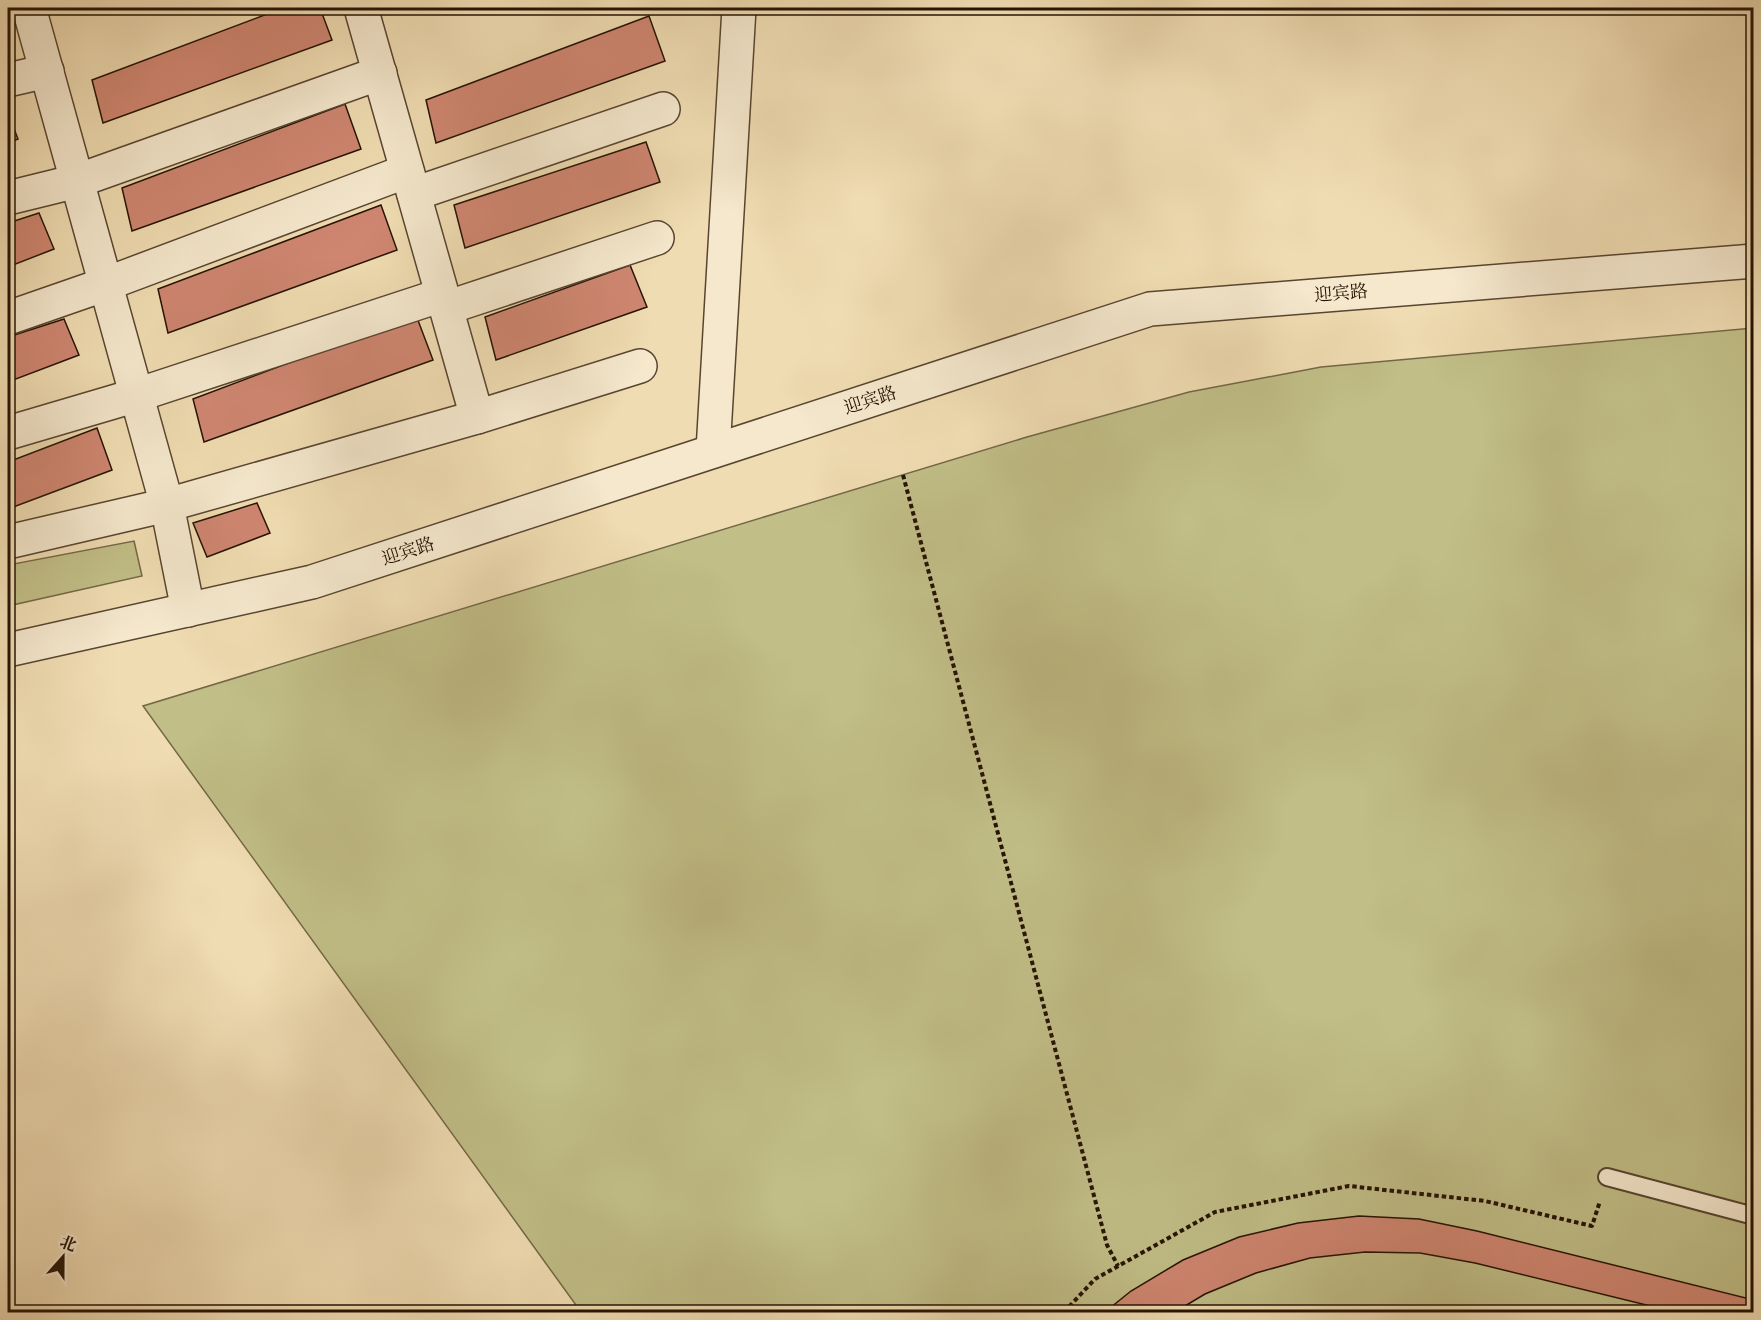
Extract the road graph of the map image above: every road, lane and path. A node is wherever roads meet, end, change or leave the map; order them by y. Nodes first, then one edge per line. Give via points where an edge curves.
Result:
1 (29, 8) edge
2 (361, 8) edge
3 (739, 8) edge
4 (47, 71) junction
5 (380, 73) junction
6 (8, 80) edge
7 (663, 109) dead end
8 (78, 181) junction
9 (411, 182) junction
10 (8, 198) edge
11 (657, 238) dead end
12 (1754, 261) edge
13 (106, 284) junction
14 (444, 301) junction
15 (8, 318) edge
16 (640, 366) dead end
17 (137, 395) junction
18 (477, 417) junction
19 (8, 433) edge
20 (713, 451) junction
21 (903, 475) dead end
22 (167, 505) junction
23 (8, 542) edge
24 (188, 610) junction
25 (8, 650) edge
26 (1607, 1177) dead end
27 (1754, 1216) edge
28 (1592, 1226) dead end
29 (1118, 1266) junction
30 (1064, 1312) edge

1 - 4 street
2 - 5 street
3 - 20 street
4 - 6 street
4 - 8 street
5 - 8 street
5 - 9 street
7 - 9 street
8 - 10 street
8 - 13 street
9 - 13 street
9 - 14 street
11 - 14 street
12 - 20 street, 迎宾路 via 1150,309
13 - 15 street
13 - 17 street
14 - 17 street
14 - 18 street
16 - 18 street
17 - 19 street
17 - 22 street
18 - 22 street
20 - 24 street, 迎宾路 via 312,582
21 - 29 path via 1107,1245
22 - 23 street
22 - 24 street
24 - 25 street, 迎宾路
26 - 27 lane
28 - 29 path via 1485,1201 1349,1186 1215,1212
29 - 30 path via 1095,1279

